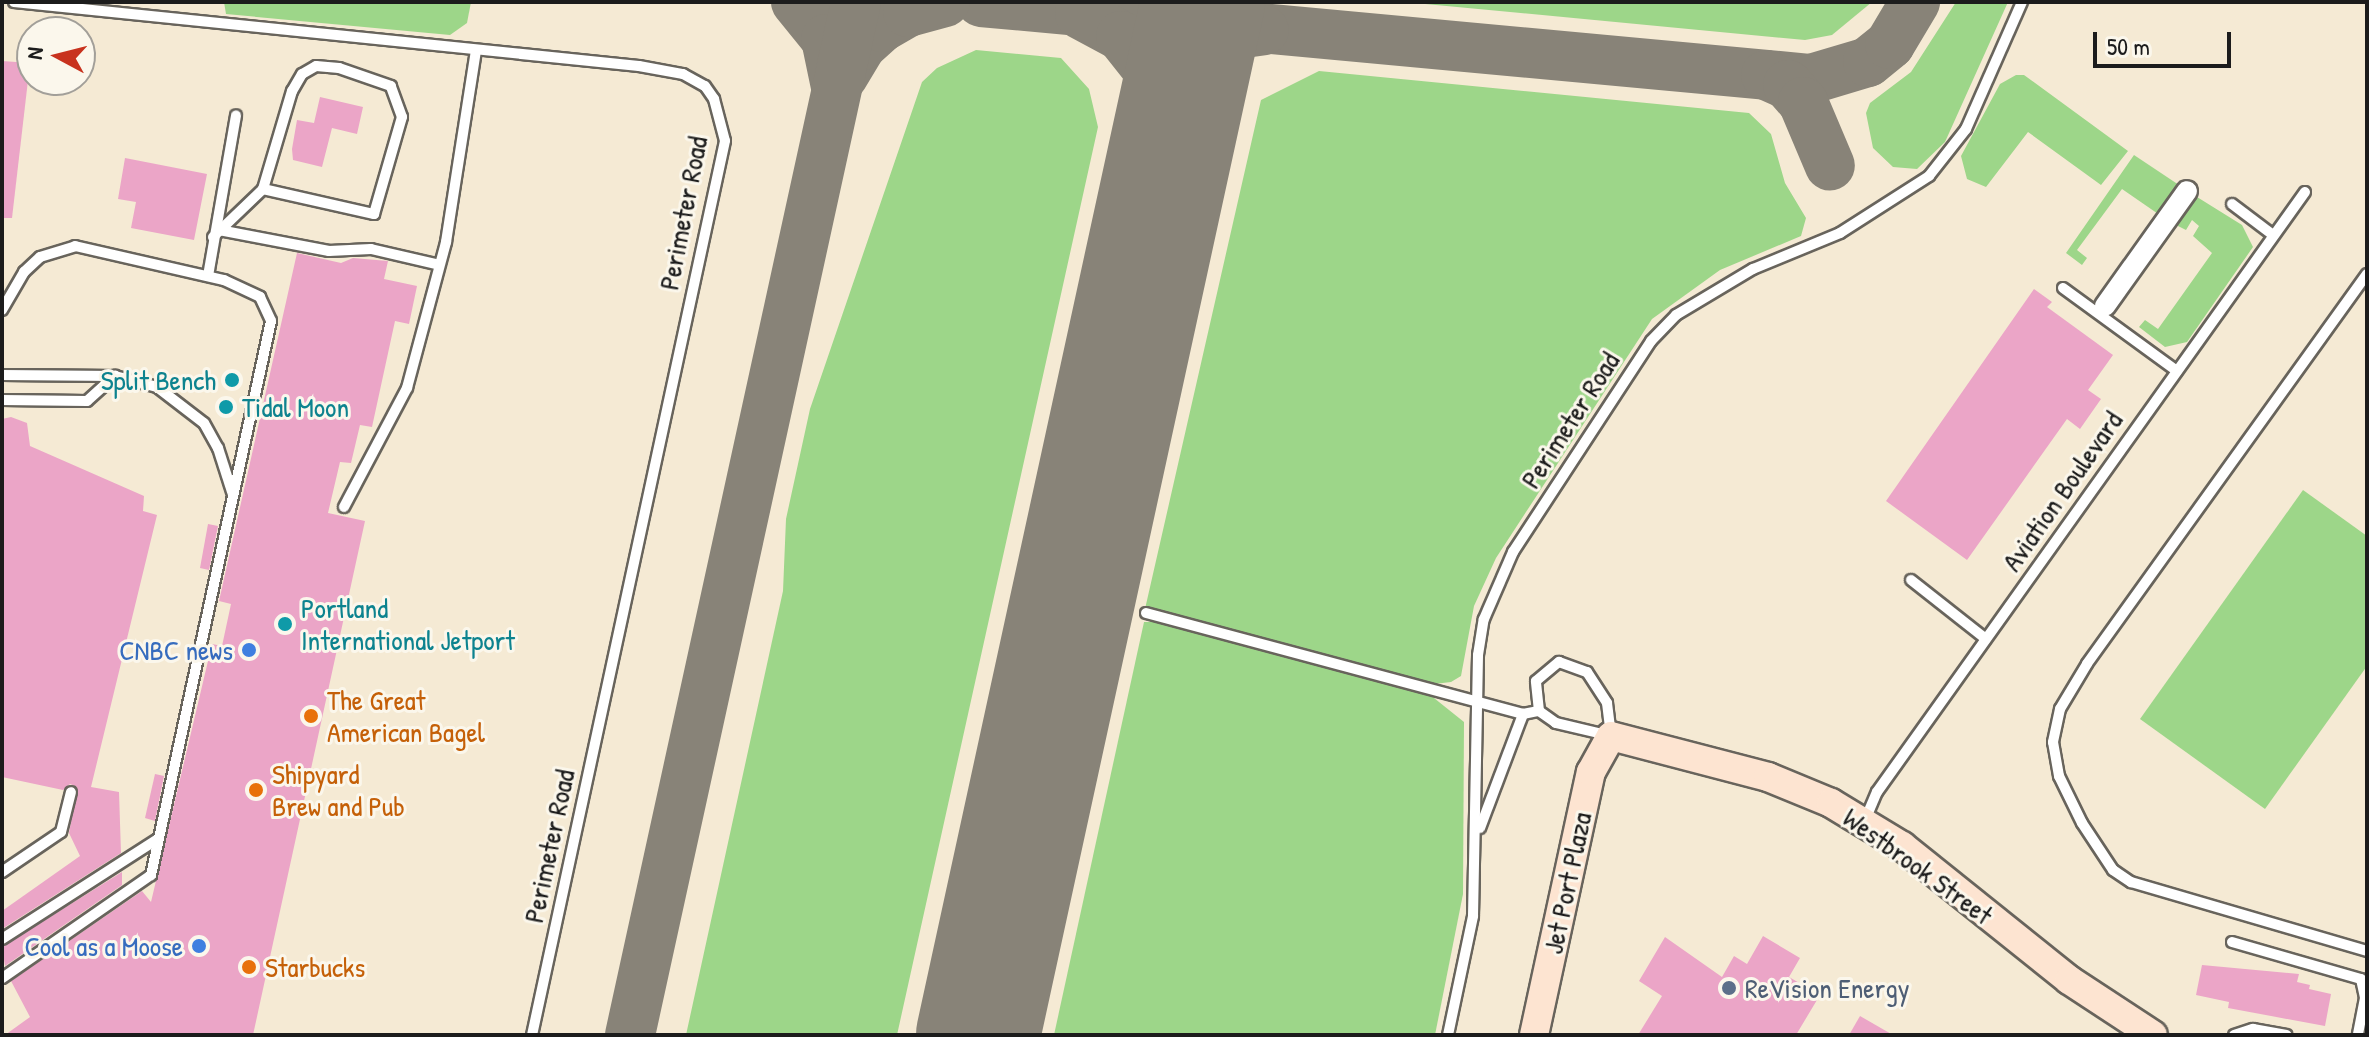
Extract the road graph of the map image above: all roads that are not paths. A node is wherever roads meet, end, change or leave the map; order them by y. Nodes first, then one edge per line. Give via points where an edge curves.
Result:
1 (14, 2) edge
2 (2022, 2) edge
3 (476, 50) junction
4 (236, 115) dead end
5 (263, 189) junction
6 (2187, 191) dead end
7 (2305, 192) dead end
8 (2232, 204) dead end
9 (216, 234) junction
10 (2273, 235) junction
11 (436, 264) junction
12 (2367, 274) edge
13 (208, 276) junction
14 (2063, 288) dead end
15 (5, 298) edge
16 (2105, 306) dead end
17 (2, 310) edge
18 (2177, 371) junction
19 (2, 375) edge
20 (115, 376) junction
21 (2, 400) edge
22 (233, 498) junction
23 (344, 507) dead end
24 (1911, 580) dead end
25 (1146, 613) dead end
26 (1986, 639) junction
27 (1476, 698) junction
28 (1539, 711) junction
29 (1523, 714) junction
30 (1611, 736) junction
31 (71, 792) dead end
32 (1864, 822) junction
33 (1477, 838) junction
34 (156, 840) junction
35 (2, 872) edge
36 (2, 939) edge
37 (2232, 942) dead end
38 (2367, 951) edge
39 (2, 978) edge
40 (532, 1035) edge
41 (1448, 1035) edge
42 (1534, 1035) edge
43 (2153, 1035) edge
44 (2234, 1035) edge
45 (2286, 1035) edge
46 (2358, 1035) edge

1 - 3 lane, Perimeter Road
2 - 27 lane, Perimeter Road via 1966,129 1929,176 1840,233 1697,300 1651,341 1498,581 1484,619
3 - 11 lane via 446,242
3 - 40 lane, Perimeter Road via 683,74 705,86 714,99 725,141
4 - 9 lane
5 - 5 lane via 292,91 302,74 316,66 339,68 391,86 402,117 374,214
5 - 9 lane
6 - 16 street
7 - 10 lane, Aviation Boulevard
8 - 10 lane
9 - 11 lane via 329,251 371,249
9 - 13 lane
10 - 18 lane, Aviation Boulevard
11 - 23 lane via 407,388
12 - 38 lane via 2087,664 2060,709 2053,742 2059,776 2082,823 2107,862 2131,882
13 - 15 lane via 75,246 57,248 24,272
13 - 22 lane via 260,297 271,321
14 - 18 lane
15 - 17 lane
18 - 26 lane, Aviation Boulevard
19 - 20 lane
20 - 21 lane via 87,401
20 - 22 lane via 157,387 204,423
22 - 34 lane
24 - 26 lane
25 - 27 lane
26 - 32 lane, Aviation Boulevard via 1877,792
27 - 29 lane
27 - 33 lane, Perimeter Road
28 - 29 lane
28 - 30 lane via 1556,723
28 - 30 lane via 1534,691 1542,672 1559,662 1579,665 1607,703
29 - 33 lane
30 - 32 street, Westbrook Street via 1768,777
30 - 42 street, Jet Port Plaza via 1591,772
31 - 35 lane via 61,832
32 - 43 street, Westbrook Street via 2069,980
33 - 41 lane, Perimeter Road via 1473,916
34 - 36 lane
34 - 39 lane via 154,868 147,880
37 - 46 lane via 2361,979 2365,998
44 - 45 lane via 2253,1029

